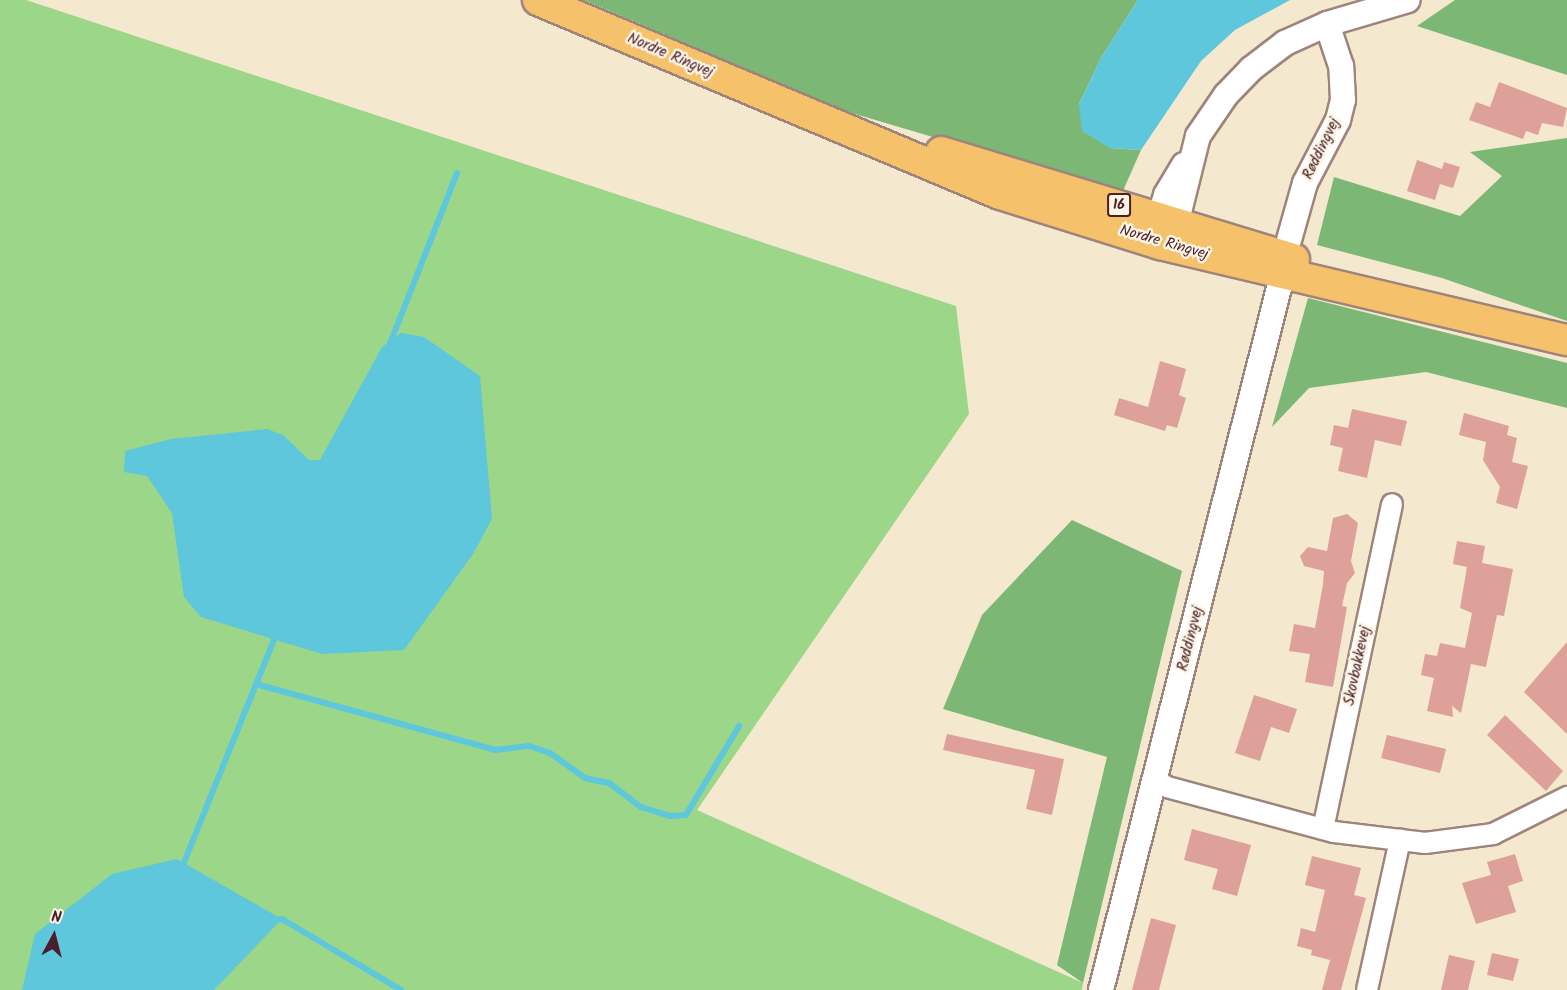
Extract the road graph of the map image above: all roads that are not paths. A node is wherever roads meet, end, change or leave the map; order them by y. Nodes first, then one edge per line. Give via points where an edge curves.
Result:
1 (538, 0) edge
2 (1407, 0) edge
3 (1327, 24) junction
4 (1165, 228) junction
5 (1289, 240) dead end
6 (1279, 288) dead end
7 (1567, 340) edge
8 (1392, 504) dead end
9 (1155, 779) junction
10 (1567, 797) edge
11 (1323, 829) junction
12 (1400, 840) junction
13 (1101, 990) edge
14 (1367, 990) edge

1 - 4 main road, Nordre Ringvej / 16 via 803,111
2 - 3 street
3 - 4 street via 1285,43 1226,95 1198,136
3 - 5 street, Røddingvej via 1341,66 1343,100 1338,120 1305,183
4 - 7 main road, Nordre Ringvej / 16
6 - 9 street, Røddingvej
8 - 11 street, Skovbakkevej
9 - 11 street via 1167,787
9 - 13 street, Røddingvej
10 - 12 street via 1493,834 1425,843
11 - 12 street
12 - 14 street

